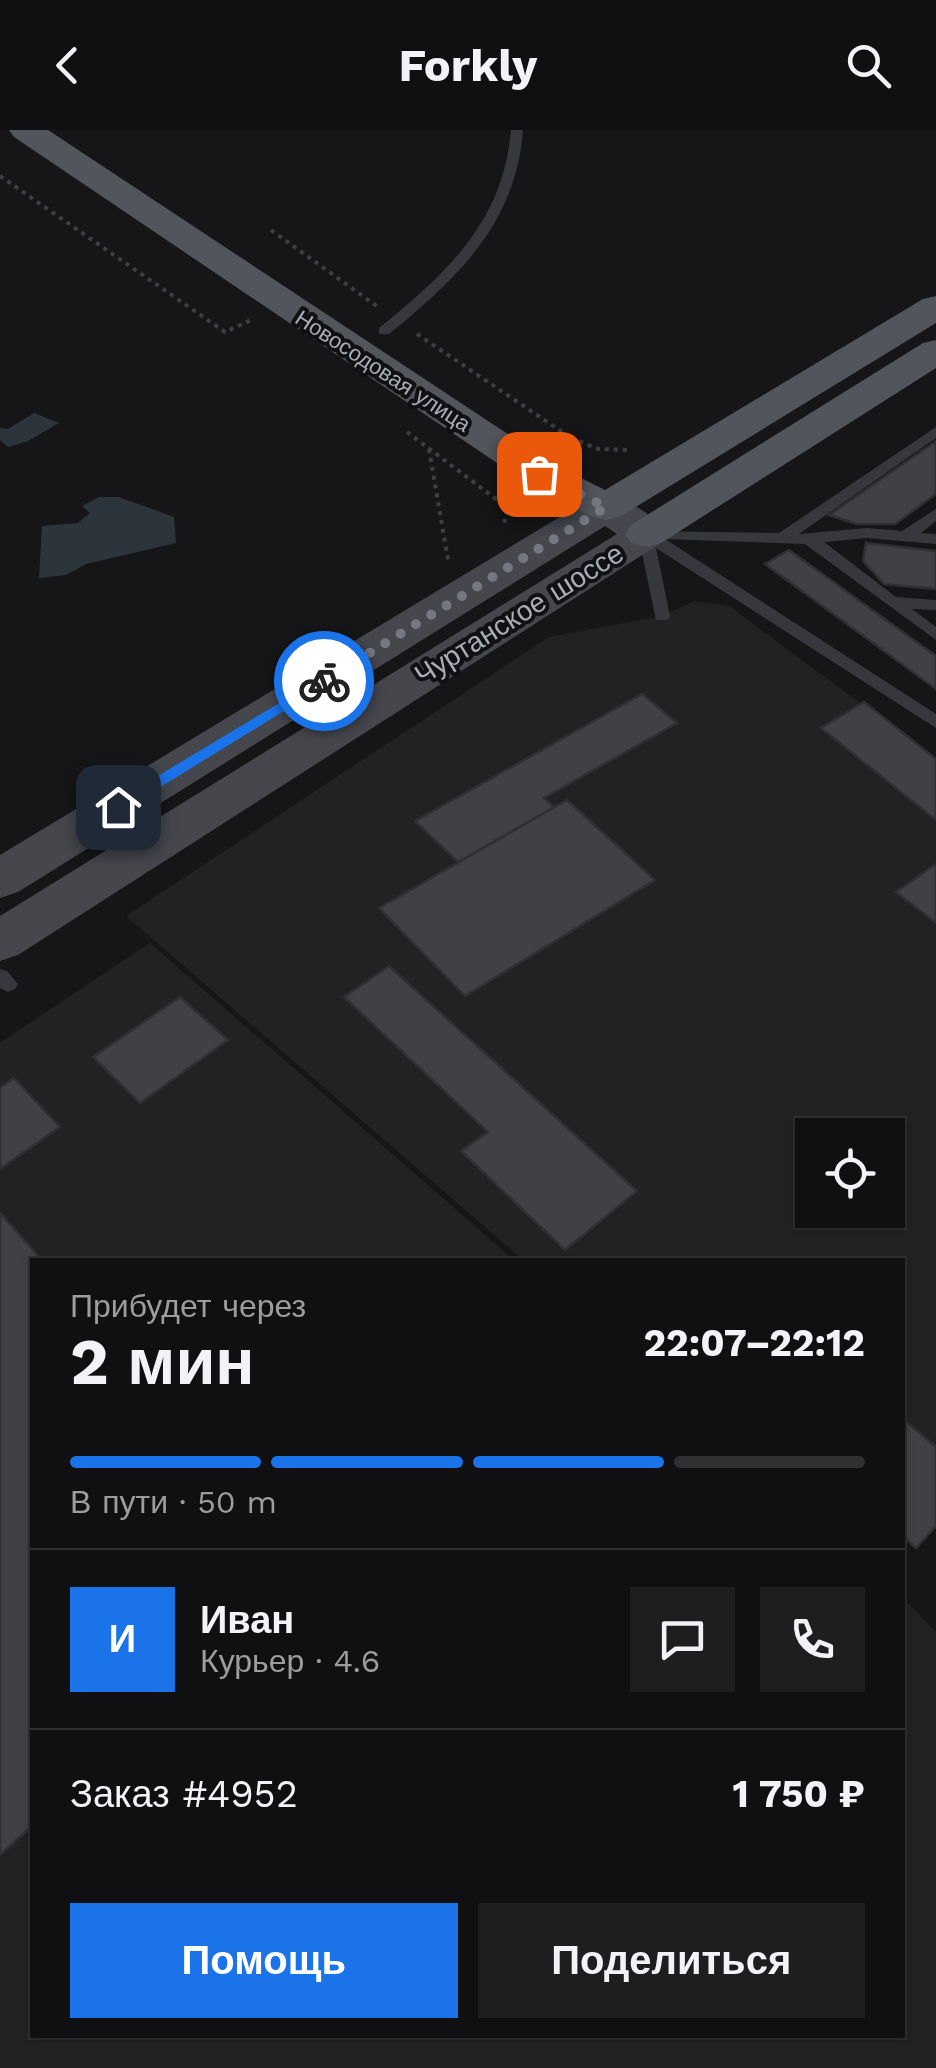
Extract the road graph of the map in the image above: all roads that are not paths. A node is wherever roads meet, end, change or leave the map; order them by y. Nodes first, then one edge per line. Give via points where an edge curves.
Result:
1 (26, 130) edge
2 (80, 130) edge
3 (517, 130) edge
4 (936, 307) edge
5 (384, 331) junction
6 (936, 351) edge
7 (936, 430) edge
8 (606, 507) junction
9 (936, 514) edge
10 (646, 534) junction
11 (906, 536) junction
12 (782, 538) junction
13 (810, 539) junction
14 (936, 540) edge
15 (892, 602) junction
16 (936, 605) edge
17 (662, 616) dead end
18 (936, 636) edge
19 (936, 722) edge
20 (0, 879) edge
21 (3, 967) edge

1 - 8 main road, Новосодовая улица via 539,474
2 - 5 main road, Новосодовая улица
3 - 5 lane via 518,160 478,242
4 - 8 main road, Чуртанское шоссе
5 - 8 main road, Новосодовая улица via 564,458
6 - 10 main road, Чуртанское шоссе
7 - 12 lane
8 - 10 street
8 - 20 street, Чуртанское шоссе
9 - 11 lane
10 - 12 lane
10 - 17 lane
10 - 19 lane
10 - 21 street, Чуртанское шоссе
11 - 13 lane
11 - 14 lane
12 - 13 lane
13 - 15 lane
15 - 16 lane
15 - 18 lane

